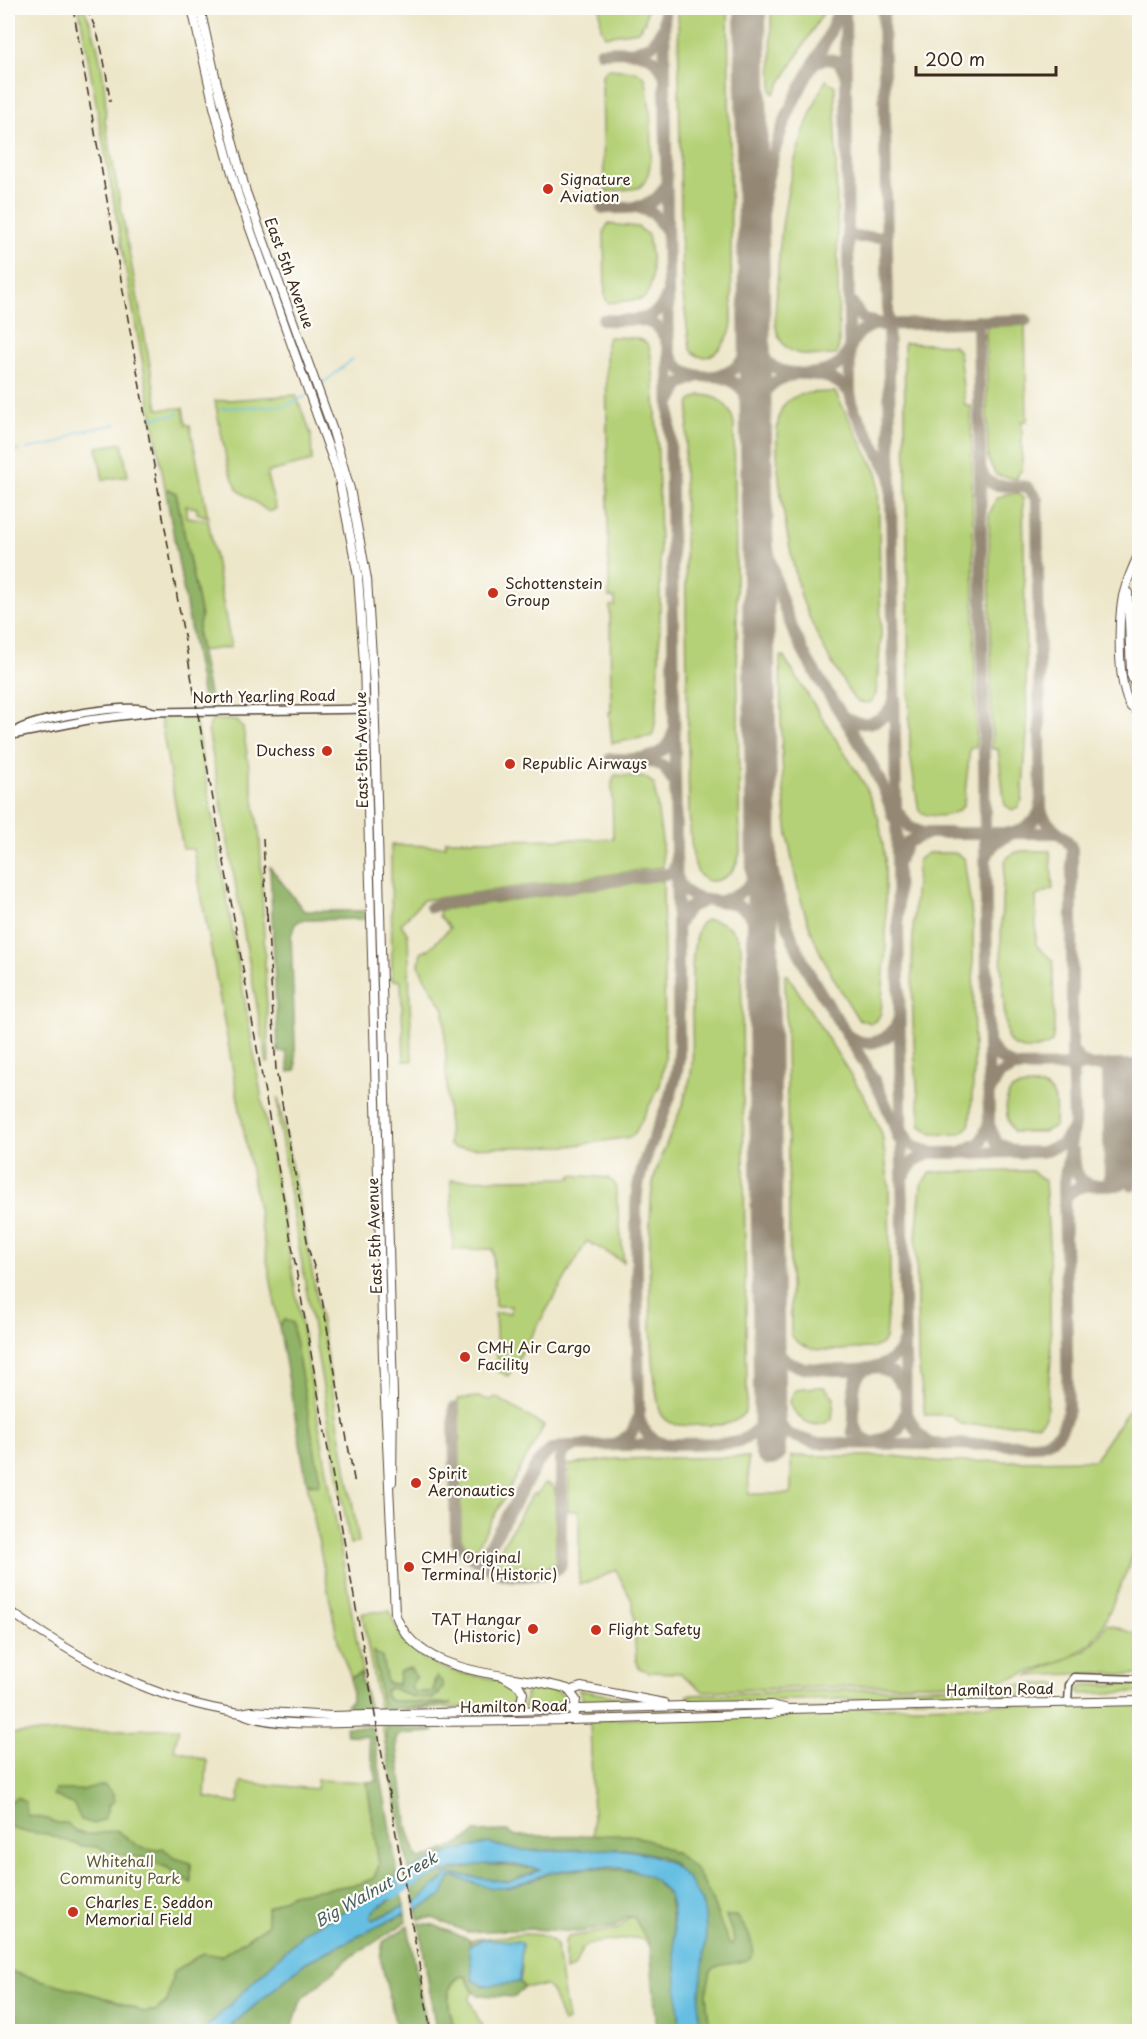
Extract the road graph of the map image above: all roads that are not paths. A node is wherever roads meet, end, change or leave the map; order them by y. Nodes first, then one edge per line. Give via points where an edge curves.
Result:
1 (192, 8) edge
2 (200, 8) edge
3 (1140, 552) edge
4 (1134, 565) junction
5 (1140, 697) edge
6 (1131, 706) tunnel mouth
7 (370, 710) junction
8 (10, 736) edge
9 (8, 1610) edge
10 (499, 1674) junction
11 (1140, 1679) edge
12 (570, 1690) junction
13 (1140, 1701) edge
14 (1068, 1702) junction
15 (680, 1706) junction
16 (576, 1708) junction
17 (788, 1709) junction
18 (496, 1710) junction
19 (241, 1713) junction
20 (573, 1720) junction

1 - 7 main road, East 5th Avenue via 238,195 338,474 359,585
2 - 7 main road, East 5th Avenue via 246,192 332,428 350,489 368,585
3 - 4 main road
4 - 5 main road via 1127,610 1131,675
4 - 6 main road via 1121,614 1122,687
7 - 8 main road, North Yearling Road via 153,712 126,708 76,714 29,726
7 - 10 main road, East 5th Avenue via 393,1386 389,1517 393,1605 404,1634 420,1650 433,1658
9 - 19 main road, Hamilton Road via 64,1648 124,1679 166,1695
10 - 12 main road, East 5th Avenue
10 - 18 main road via 519,1686 523,1696 515,1706
11 - 14 street via 1074,1677
12 - 15 main road, East 5th Avenue via 581,1687
12 - 16 main road
13 - 14 main road, Hamilton Road
14 - 17 main road, Hamilton Road
15 - 16 main road, Hamilton Road
15 - 17 main road, Hamilton Road via 771,1705
16 - 18 main road, Hamilton Road
16 - 20 main road
17 - 20 main road, Hamilton Road via 770,1714
18 - 19 main road, Hamilton Road via 333,1716
19 - 20 main road, Hamilton Road via 250,1718 298,1722

